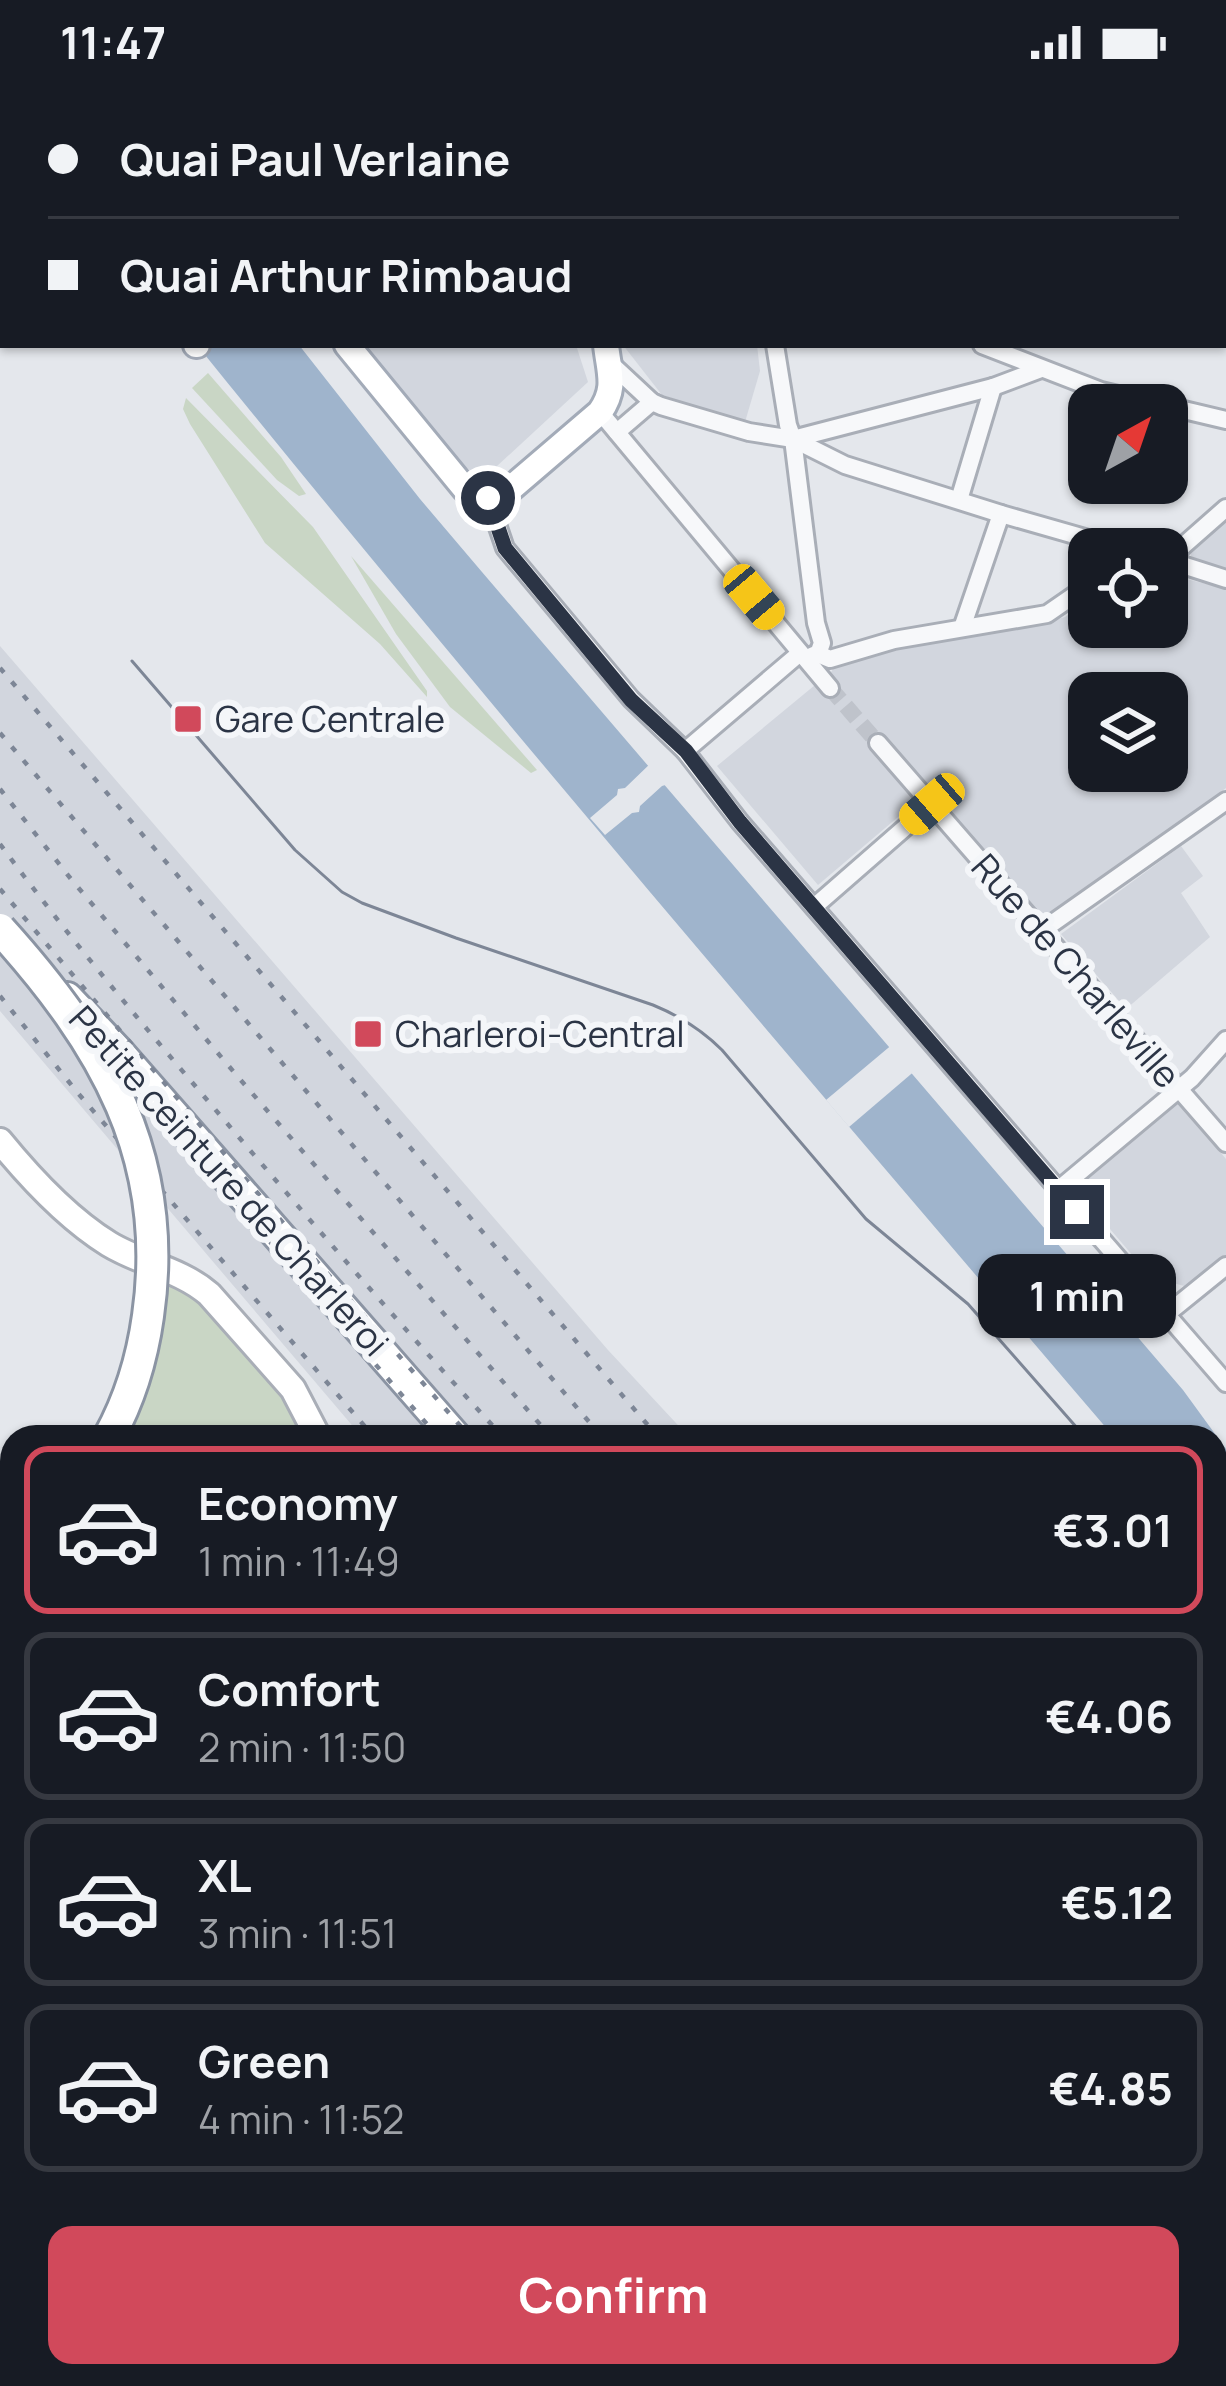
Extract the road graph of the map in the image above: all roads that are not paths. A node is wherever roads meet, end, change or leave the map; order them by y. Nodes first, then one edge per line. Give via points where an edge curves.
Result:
1 (350, 348) edge
2 (775, 348) edge
3 (989, 348) edge
4 (607, 353) edge
5 (1041, 369) junction
6 (1084, 384) edge
7 (993, 388) junction
8 (652, 402) junction
9 (1188, 411) edge
10 (600, 412) junction
11 (1226, 420) edge
12 (617, 432) junction
13 (793, 439) junction
14 (477, 494) junction
15 (959, 500) junction
16 (1226, 508) edge
17 (1001, 514) junction
18 (1068, 534) edge
19 (1188, 541) edge
20 (1188, 567) edge
21 (1226, 580) edge
22 (1068, 600) edge
23 (962, 628) junction
24 (809, 653) junction
25 (830, 688) tunnel mouth
26 (878, 743) tunnel mouth
27 (686, 751) junction
28 (1226, 801) edge
29 (932, 804) junction
30 (814, 907) junction
31 (0, 929) edge
32 (1040, 932) junction
33 (40, 974) junction
34 (1226, 1040) edge
35 (1178, 1088) junction
36 (0, 1141) edge
37 (1226, 1143) edge
38 (1058, 1190) junction
39 (1226, 1266) edge
40 (1168, 1313) junction
41 (1225, 1379) edge
42 (300, 1400) junction
43 (115, 1425) edge
44 (297, 1425) edge
45 (312, 1425) edge
46 (444, 1425) edge

1 - 14 street
2 - 13 street
3 - 5 street
4 - 8 street
4 - 10 street via 610,398
5 - 6 street
5 - 7 street
7 - 13 street
7 - 15 street
8 - 12 street
8 - 13 street
9 - 11 street
10 - 12 street
10 - 14 street via 502,496
12 - 24 street
13 - 15 street via 845,465
13 - 24 street via 822,643
14 - 27 street via 505,548 631,700
15 - 17 street
16 - 19 street
17 - 18 street
17 - 23 street
20 - 21 street
22 - 23 street via 1047,614
23 - 24 street via 830,659
24 - 25 street
24 - 27 street
26 - 29 street, Rue de Charleville
27 - 30 street
28 - 32 street
29 - 30 street
29 - 32 street, Rue de Charleville
30 - 38 street
31 - 33 highway, Petite ceinture de Charleroi, bridge
32 - 35 street, Rue de Charleville
33 - 43 highway, bridge via 122,1104 147,1184 148,1318
33 - 46 highway, Petite ceinture de Charleroi, bridge via 118,1052
34 - 35 street
35 - 37 street, Rue de Charleville
35 - 38 street
36 - 42 street via 108,1243 194,1281
38 - 40 street
39 - 40 street
40 - 41 street
42 - 44 street
42 - 45 street

